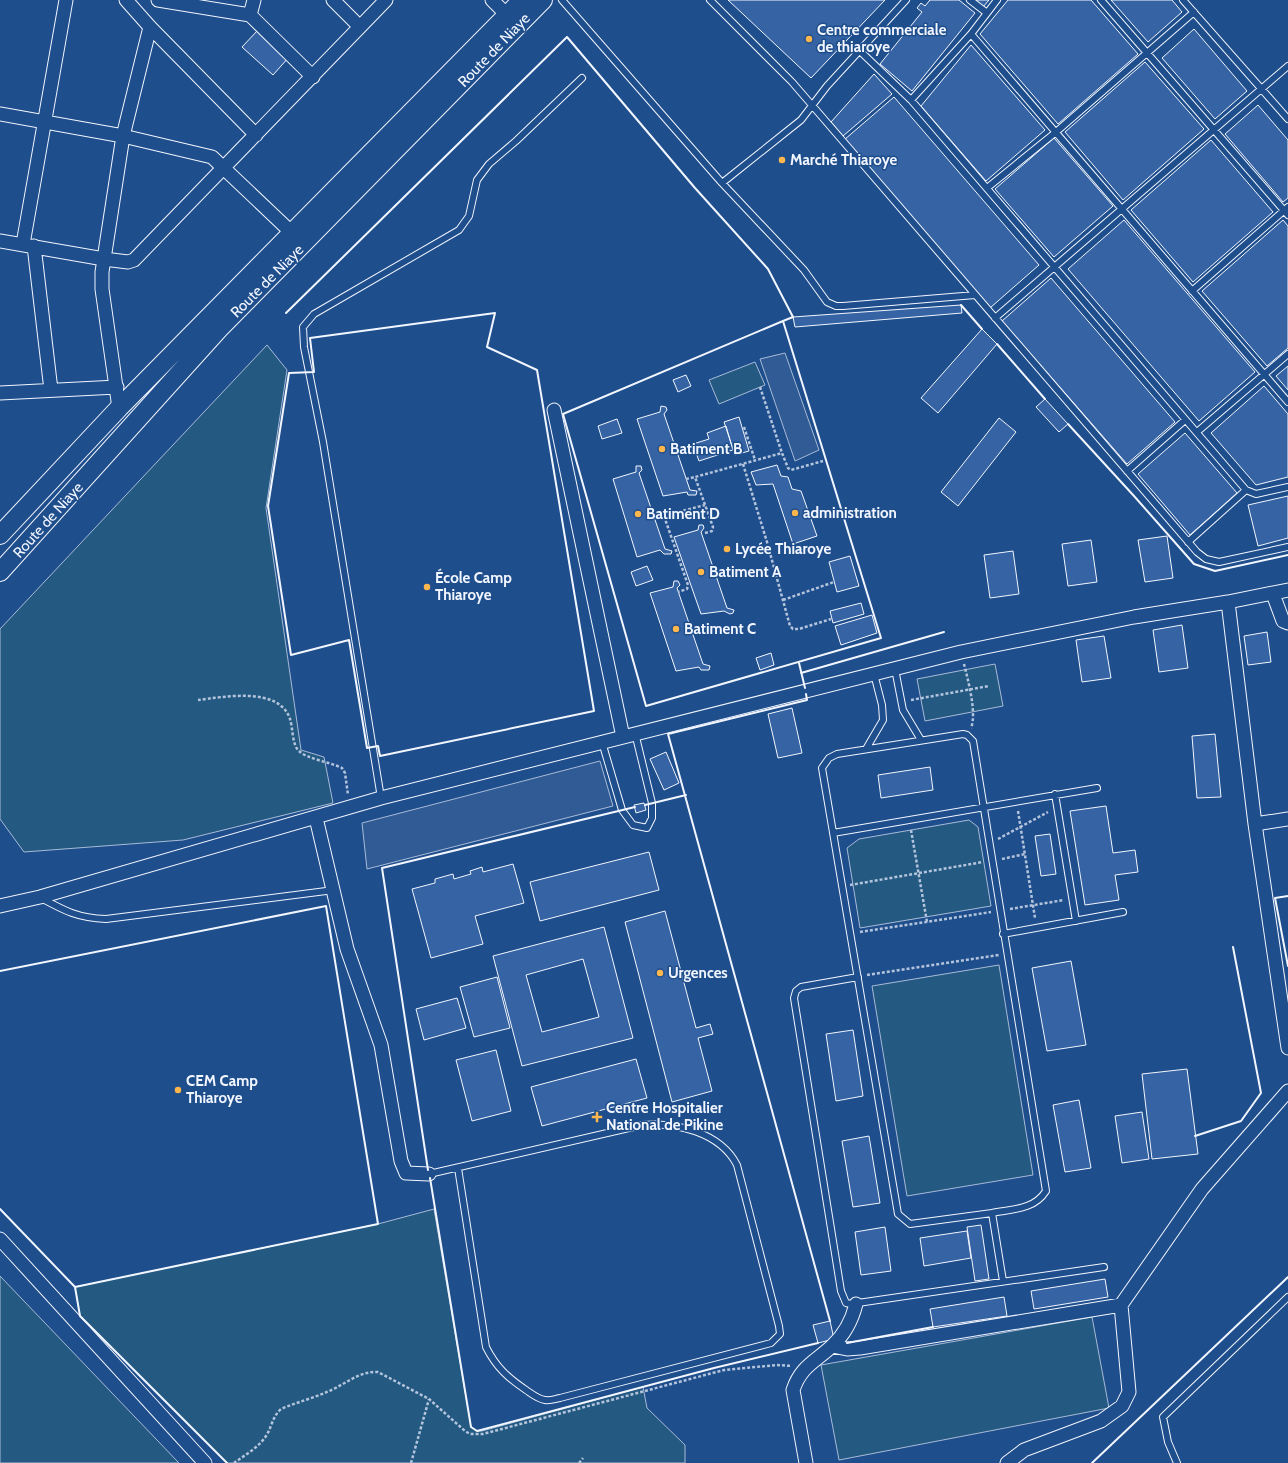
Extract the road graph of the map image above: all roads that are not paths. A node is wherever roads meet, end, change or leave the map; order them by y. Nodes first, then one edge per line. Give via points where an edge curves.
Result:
1 (66, 0) edge
2 (126, 0) edge
3 (158, 0) edge
4 (254, 0) edge
5 (333, 0) edge
6 (386, 0) edge
7 (492, 0) edge
8 (544, 0) edge
9 (562, 0) edge
10 (710, 0) edge
11 (906, 0) edge
12 (970, 0) edge
13 (997, 0) edge
14 (1101, 0) edge
15 (1183, 0) edge
16 (520, 8) edge
17 (1194, 12) junction
18 (987, 13) junction
19 (250, 15) junction
20 (150, 27) junction
21 (360, 27) junction
22 (971, 34) junction
23 (499, 35) junction
24 (860, 51) junction
25 (1148, 52) junction
26 (1288, 66) edge
27 (313, 77) junction
28 (582, 78) dead end
29 (1261, 88) junction
30 (911, 100) junction
31 (812, 106) junction
32 (0, 114) edge
33 (1288, 119) edge
34 (46, 123) junction
35 (1214, 129) junction
36 (1056, 132) junction
37 (256, 135) junction
38 (123, 136) junction
39 (224, 168) junction
40 (722, 183) junction
41 (987, 188) junction
42 (1122, 209) junction
43 (1287, 211) edge
44 (291, 232) junction
45 (0, 241) edge
46 (29, 245) junction
47 (104, 259) junction
48 (1054, 266) junction
49 (1192, 291) junction
50 (975, 295) junction
51 (995, 318) junction
52 (1288, 354) edge
53 (1265, 375) junction
54 (117, 387) junction
55 (51, 390) junction
56 (0, 393) edge
57 (1288, 402) edge
58 (119, 408) junction
59 (554, 410) dead end
60 (1185, 420) junction
61 (1197, 432) junction
62 (1127, 471) junction
63 (1288, 487) edge
64 (1246, 490) junction
65 (0, 535) edge
66 (1188, 542) junction
67 (1288, 547) edge
68 (0, 572) edge
69 (1288, 590) edge
70 (1272, 594) junction
71 (1228, 602) junction
72 (1288, 623) edge
73 (894, 669) junction
74 (874, 674) junction
75 (629, 735) junction
76 (921, 740) junction
77 (602, 742) junction
78 (866, 749) junction
79 (1097, 788) dead end
80 (1055, 794) junction
81 (381, 798) junction
82 (983, 806) junction
83 (316, 818) junction
84 (1288, 819) edge
85 (1255, 824) junction
86 (833, 833) junction
87 (334, 890) junction
88 (40, 897) junction
89 (0, 906) edge
90 (1123, 912) dead end
91 (1076, 921) junction
92 (1003, 934) junction
93 (858, 977) junction
94 (1285, 1000) edge
95 (1288, 1048) edge
96 (1288, 1090) edge
97 (458, 1168) junction
98 (429, 1174) joint
99 (992, 1213) junction
100 (0, 1239) edge
101 (1104, 1267) dead end
102 (1003, 1281) junction
103 (1288, 1297) edge
104 (856, 1304) junction
105 (1121, 1305) junction
106 (832, 1346) junction
107 (205, 1463) edge
108 (806, 1463) edge
109 (1007, 1463) edge
110 (1177, 1463) edge

1 - 34 street
2 - 20 street
3 - 19 street
4 - 19 street
5 - 21 street
6 - 21 street
7 - 16 street
8 - 16 main road, Route de Niaye
9 - 40 lane
10 - 31 lane via 792,82
11 - 24 lane
12 - 18 lane
13 - 18 lane
14 - 25 lane
15 - 17 lane
16 - 23 main road, Route de Niaye
17 - 25 lane
17 - 29 lane
18 - 22 lane
19 - 27 street
20 - 37 street
20 - 38 street
21 - 27 street
22 - 30 lane
22 - 36 lane
23 - 44 main road, Route de Niaye
23 - 68 main road, Route de Niaye via 219,329
24 - 30 lane
24 - 31 lane
25 - 35 lane
25 - 36 lane
26 - 29 lane
27 - 37 street
28 - 81 lane via 489,164 477,180 469,216 459,230 314,314 303,327 304,347 323,442
29 - 33 lane
29 - 35 lane
30 - 41 lane
31 - 40 lane via 796,125
31 - 50 lane
32 - 34 street
34 - 38 street
34 - 46 street
35 - 42 lane
35 - 43 lane
36 - 41 lane
36 - 42 lane
37 - 39 street
38 - 39 street via 209,156 216,159
38 - 47 street
39 - 44 street
39 - 47 street via 134,260 128,262
40 - 50 lane via 794,259 831,304 843,306
41 - 48 lane
42 - 48 lane
42 - 49 lane
43 - 49 lane
44 - 58 main road, Route de Niaye
45 - 46 street
46 - 47 street
46 - 55 street
47 - 54 street via 102,289
48 - 51 lane
48 - 60 lane
49 - 53 lane
50 - 51 lane
51 - 62 lane
52 - 53 lane
53 - 57 lane
53 - 61 lane
54 - 55 street
54 - 58 street
55 - 56 street
58 - 65 main road, Route de Niaye
59 - 75 street
60 - 61 lane
60 - 62 lane
61 - 64 lane
62 - 66 lane
63 - 64 lane via 1256,494
64 - 66 lane
66 - 67 lane via 1206,559 1219,562
69 - 70 street
70 - 71 street
70 - 72 street via 1283,621
71 - 73 street via 1134,617 961,652
71 - 85 street
73 - 74 street
73 - 76 lane via 901,701 910,723
74 - 75 street
74 - 78 lane via 883,720
75 - 77 street
75 - 77 lane via 652,803 652,818 647,828 632,825 622,810
76 - 78 lane
76 - 82 lane via 963,734 973,740
77 - 81 street
78 - 86 lane via 837,754 829,758 822,768
79 - 80 lane
80 - 82 lane
80 - 91 lane
81 - 83 street
82 - 86 lane
82 - 92 lane
83 - 87 street
83 - 88 street
84 - 85 street
85 - 94 street
86 - 93 lane
87 - 88 lane via 106,919 87,918 67,912
87 - 98 street via 347,949 381,1045 401,1161 406,1172
88 - 89 street
90 - 91 lane
91 - 92 lane
92 - 99 lane via 1046,1191 1041,1199 1030,1206
93 - 99 lane via 898,1214 910,1224
93 - 104 lane via 801,987 796,991 794,998 841,1291 846,1303
94 - 95 street
96 - 105 street via 1202,1189
97 - 97 lane via 642,1125 665,1124 705,1135 725,1147 737,1165 780,1334 771,1343 560,1398 538,1398 500,1371 486,1347
97 - 98 lane
99 - 102 lane
100 - 107 street
101 - 102 lane
102 - 104 lane
103 - 110 lane via 1163,1417 1168,1442
104 - 106 street via 851,1323
105 - 106 street via 860,1348
105 - 109 street via 1129,1392 1122,1406 1101,1421 1024,1450
106 - 108 street via 805,1367 793,1390

